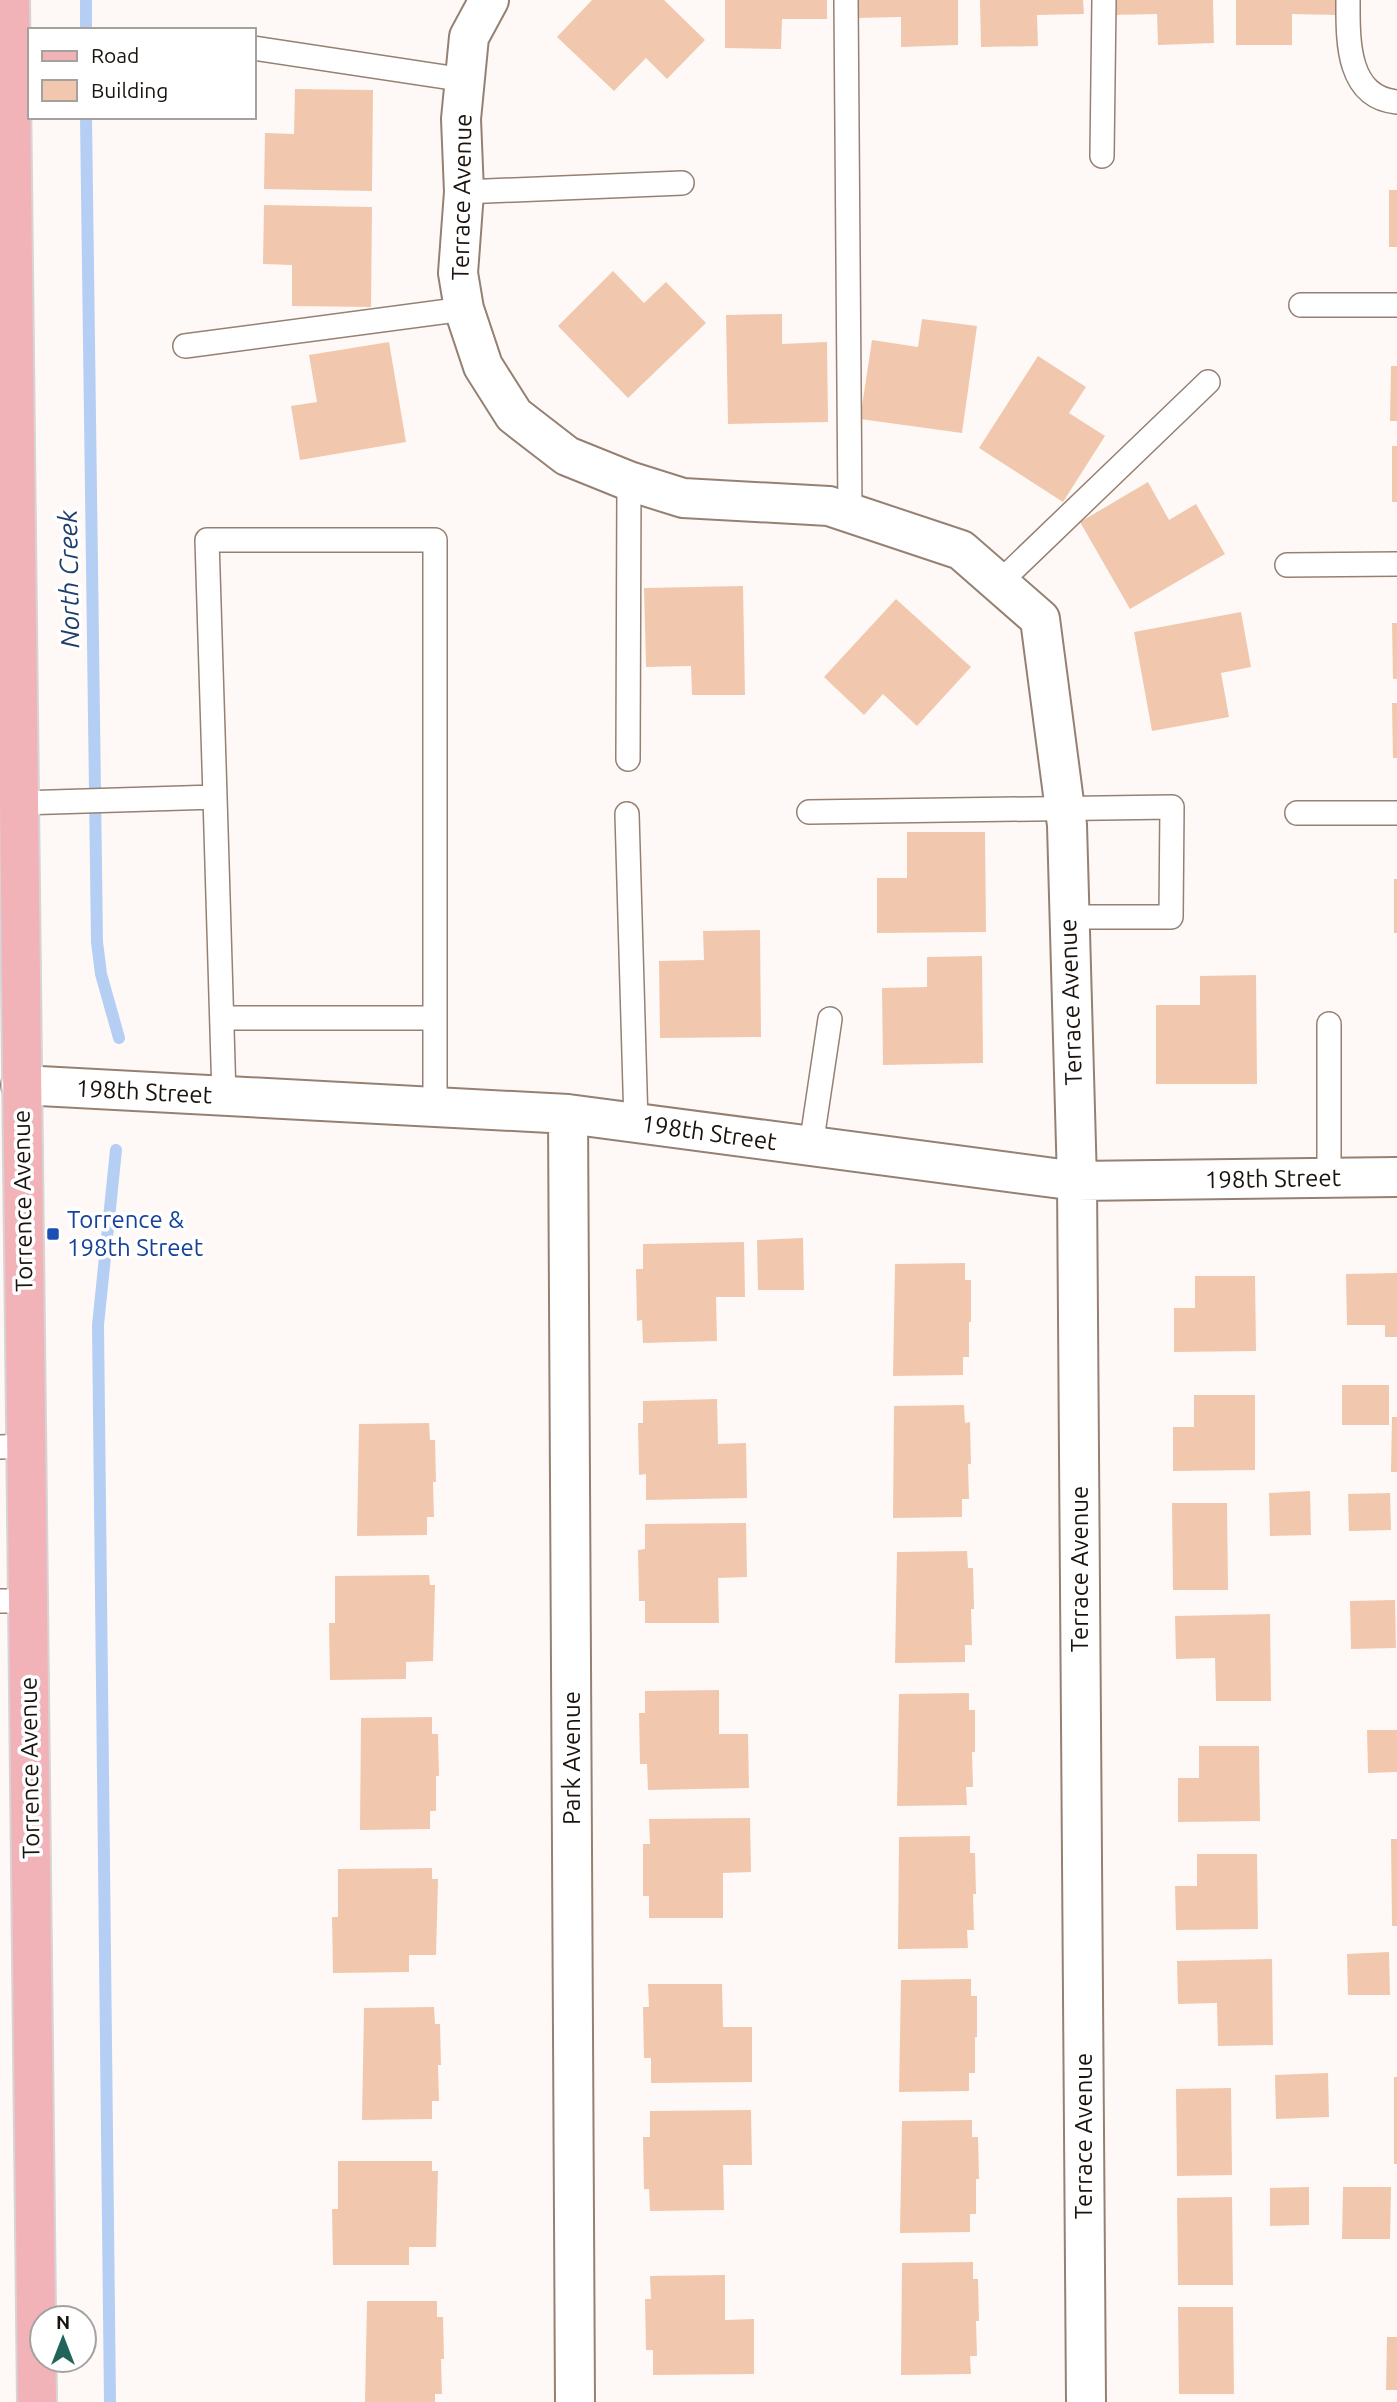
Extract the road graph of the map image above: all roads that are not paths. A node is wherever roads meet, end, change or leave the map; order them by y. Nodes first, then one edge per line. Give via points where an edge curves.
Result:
1 (10, 0) edge
2 (489, 0) edge
3 (846, 0) edge
4 (1104, 0) edge
5 (1348, 0) edge
6 (256, 48) edge
7 (465, 80) junction
8 (1397, 102) edge
9 (1102, 156) dead end
10 (682, 183) dead end
11 (464, 192) junction
12 (1301, 305) dead end
13 (1397, 306) edge
14 (464, 309) junction
15 (185, 346) dead end
16 (1208, 382) dead end
17 (629, 481) junction
18 (850, 513) junction
19 (1397, 564) edge
20 (1287, 565) dead end
21 (999, 583) junction
22 (628, 759) dead end
23 (215, 797) junction
24 (37, 802) junction
25 (1065, 809) junction
26 (809, 812) dead end
27 (1297, 813) dead end
28 (1397, 813) edge
29 (627, 814) dead end
30 (1069, 917) junction
31 (222, 1018) junction
32 (435, 1018) junction
33 (830, 1019) dead end
34 (1329, 1024) dead end
35 (21, 1085) junction
36 (224, 1096) junction
37 (435, 1107) junction
38 (568, 1114) junction
39 (636, 1123) junction
40 (811, 1146) junction
41 (1397, 1177) edge
42 (1329, 1178) junction
43 (1077, 1181) junction
44 (13, 1447) edge
45 (14, 1601) edge
46 (37, 2402) edge
47 (575, 2402) edge
48 (1086, 2402) edge

1 - 24 main road, Torrence Avenue
2 - 7 street, Terrace Avenue via 469,37
3 - 18 lane
4 - 9 lane
5 - 8 lane via 1354,71 1366,91
6 - 7 lane
7 - 11 street, Terrace Avenue via 461,119
10 - 11 lane
11 - 14 street, Terrace Avenue via 458,273
12 - 13 lane
14 - 15 lane
14 - 17 street, Terrace Avenue via 483,366 514,415 567,456
16 - 21 lane
17 - 18 street, Terrace Avenue via 683,498 829,506
17 - 22 lane
18 - 21 street, Terrace Avenue via 961,550
19 - 20 lane
21 - 25 street, Terrace Avenue via 1040,619
23 - 24 lane
23 - 31 lane
23 - 32 lane via 207,540 435,540
24 - 35 main road, Torrence Avenue
25 - 26 lane
25 - 30 street, Terrace Avenue
25 - 30 lane via 1172,807 1171,917
27 - 28 lane
29 - 39 lane
30 - 43 street, Terrace Avenue
31 - 32 lane
31 - 36 lane
32 - 37 lane
33 - 40 lane
34 - 42 lane
35 - 36 street, 198th Street
35 - 44 main road, Torrence Avenue
36 - 37 street, 198th Street
37 - 38 street, 198th Street
38 - 39 street, 198th Street
38 - 47 street, Park Avenue
39 - 40 street, 198th Street
40 - 43 street, 198th Street
41 - 42 street, 198th Street
42 - 43 street, 198th Street
43 - 48 street, Terrace Avenue
44 - 45 main road, Torrence Avenue
45 - 46 main road, Torrence Avenue

